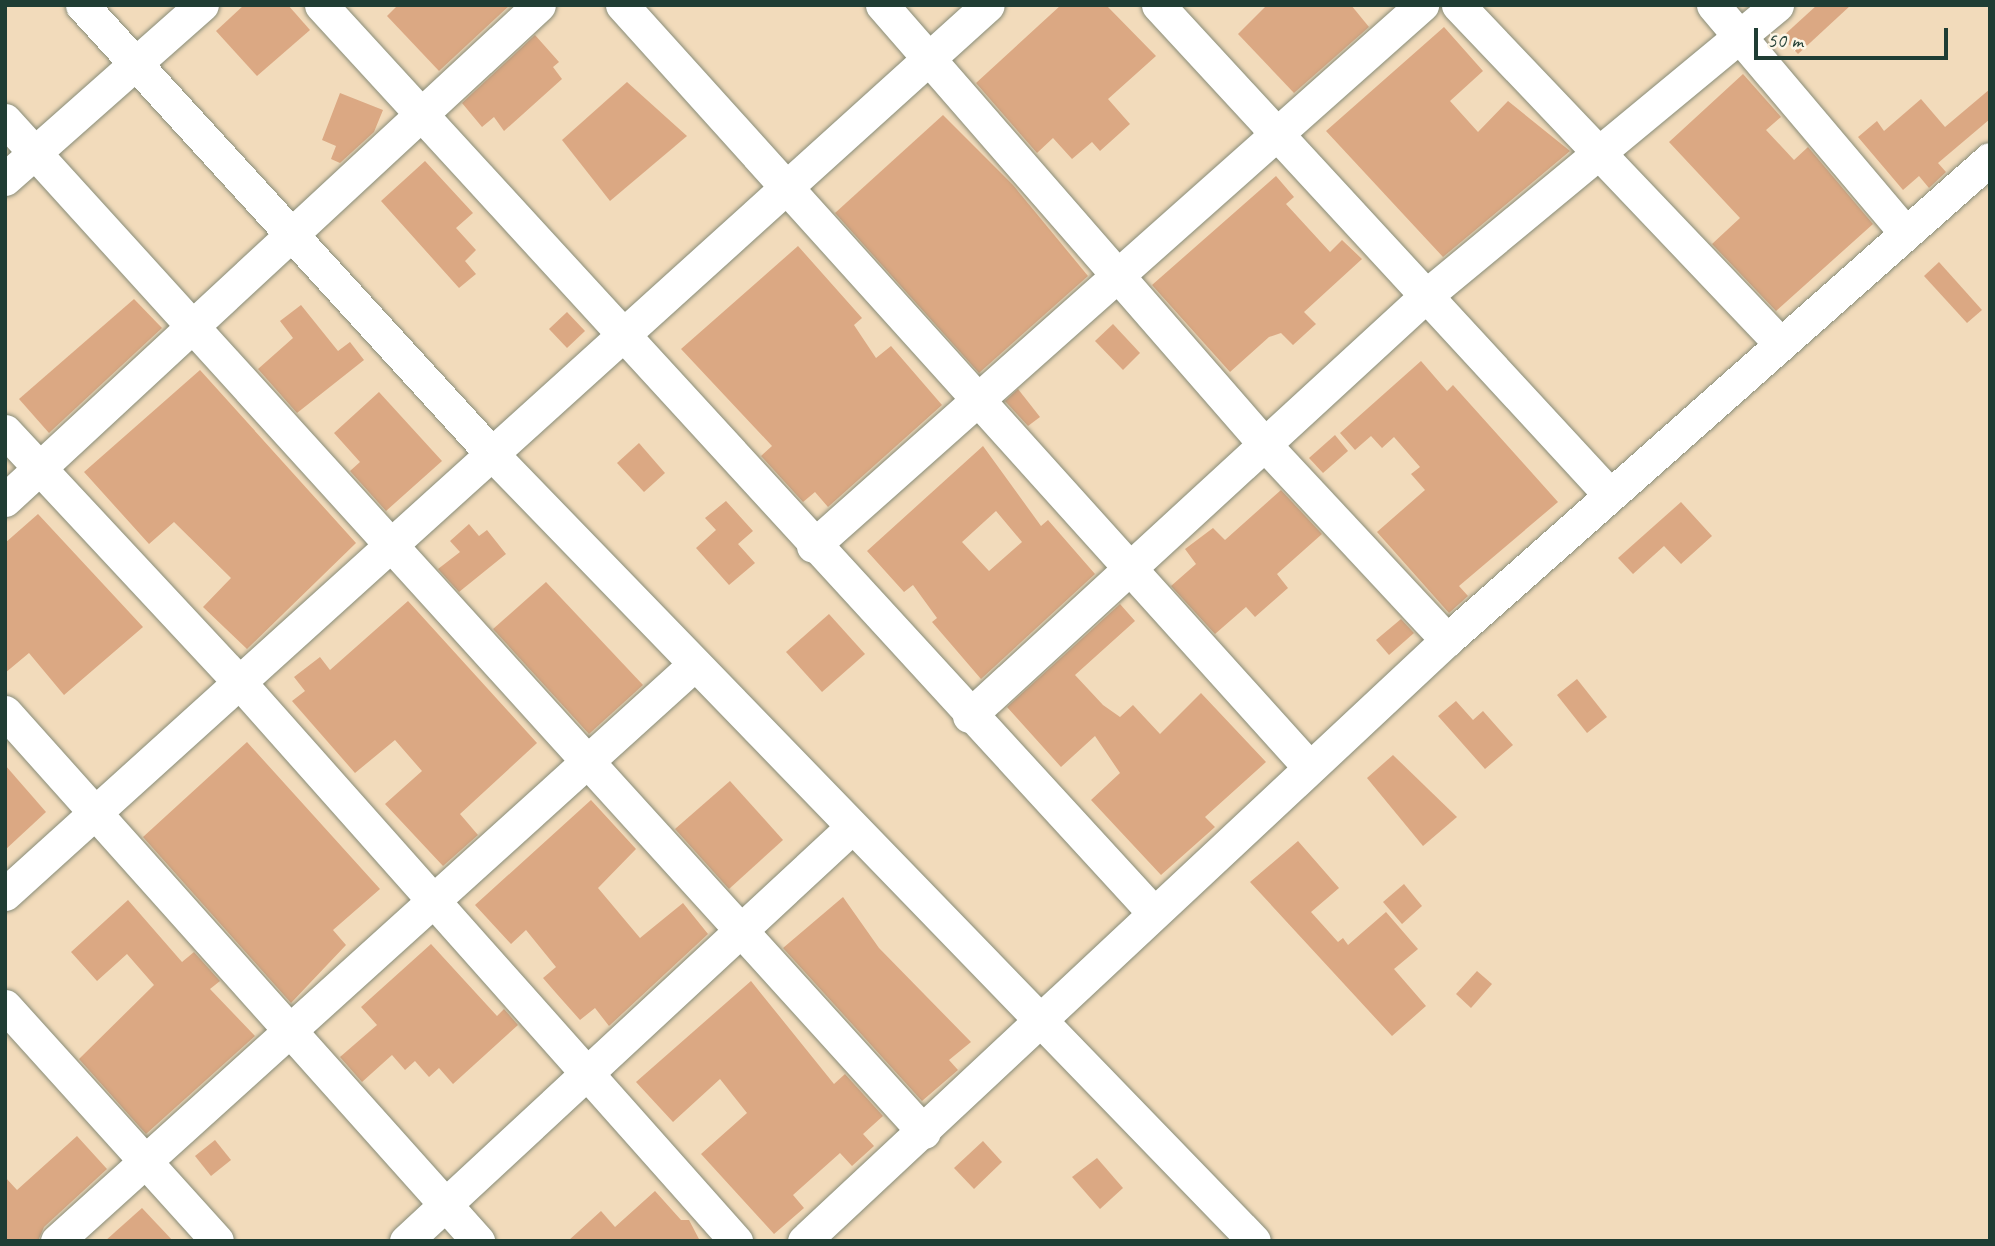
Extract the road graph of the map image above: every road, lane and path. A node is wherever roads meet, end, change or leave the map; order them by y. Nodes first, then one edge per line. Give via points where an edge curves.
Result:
1 (82, 5) edge
2 (202, 5) edge
3 (321, 5) edge
4 (539, 5) edge
5 (622, 5) edge
6 (882, 5) edge
7 (988, 5) edge
8 (1158, 5) edge
9 (1422, 5) edge
10 (1458, 5) edge
11 (1713, 5) edge
12 (1777, 5) edge
13 (1742, 37) junction
14 (929, 59) junction
15 (137, 66) junction
16 (420, 112) junction
17 (5, 120) edge
18 (1277, 135) junction
19 (34, 153) junction
20 (1601, 153) junction
21 (1990, 159) edge
22 (5, 179) edge
23 (789, 187) junction
24 (1904, 231) junction
25 (288, 232) junction
26 (1119, 272) junction
27 (1428, 294) junction
28 (187, 325) junction
29 (626, 334) junction
30 (1778, 341) junction
31 (975, 403) junction
32 (5, 431) edge
33 (1267, 447) junction
34 (492, 454) junction
35 (40, 469) junction
36 (1609, 495) junction
37 (5, 500) edge
38 (393, 546) junction
39 (813, 546) junction
40 (1129, 568) junction
41 (1447, 640) junction
42 (695, 664) junction
43 (240, 682) junction
44 (5, 712) edge
45 (969, 716) junction
46 (588, 760) junction
47 (1309, 767) junction
48 (97, 812) junction
49 (851, 828) junction
50 (5, 894) edge
51 (431, 902) junction
52 (1154, 913) junction
53 (742, 927) junction
54 (5, 1006) edge
55 (1043, 1021) junction
56 (293, 1029) junction
57 (585, 1071) junction
58 (924, 1132) junction
59 (145, 1161) junction
60 (446, 1204) junction
61 (57, 1241) edge
62 (216, 1241) edge
63 (407, 1241) edge
64 (478, 1241) edge
65 (736, 1241) edge
66 (804, 1241) edge
67 (1255, 1241) edge

1 - 15 street
2 - 15 street
3 - 16 street
4 - 16 street
5 - 23 street
6 - 14 street
7 - 14 street
8 - 18 street
9 - 18 street
10 - 20 street
11 - 13 street
12 - 13 street
13 - 20 street
13 - 24 street
14 - 23 street
14 - 26 street
15 - 19 street
15 - 25 street
16 - 25 street
16 - 29 street
17 - 19 street
18 - 26 street
18 - 27 street
19 - 22 street
19 - 28 street
20 - 27 street
20 - 30 street
21 - 24 street
23 - 29 street
23 - 31 street
24 - 30 street
25 - 28 street
25 - 34 street
26 - 31 street
26 - 33 street
27 - 33 street
27 - 36 street
28 - 35 street
28 - 38 street
29 - 34 street
29 - 39 street
30 - 36 street
31 - 39 street
31 - 40 street
32 - 35 street
33 - 40 street
33 - 41 street
34 - 38 street
34 - 42 street
35 - 37 street
35 - 43 street
36 - 41 street
38 - 43 street
38 - 46 street
39 - 45 street
40 - 45 street
40 - 47 street
41 - 47 street
42 - 46 street
42 - 49 street
43 - 48 street
43 - 51 street
44 - 48 street
45 - 52 street
46 - 51 street
46 - 53 street
47 - 52 street
48 - 50 street
48 - 56 street
49 - 53 street
49 - 55 street
51 - 56 street
51 - 57 street
52 - 55 street
53 - 57 street
53 - 58 street
54 - 59 street
55 - 58 street
55 - 67 street
56 - 59 street
56 - 60 street
57 - 60 street
57 - 65 street
58 - 66 street
59 - 61 street
59 - 62 street
60 - 63 street
60 - 64 street

